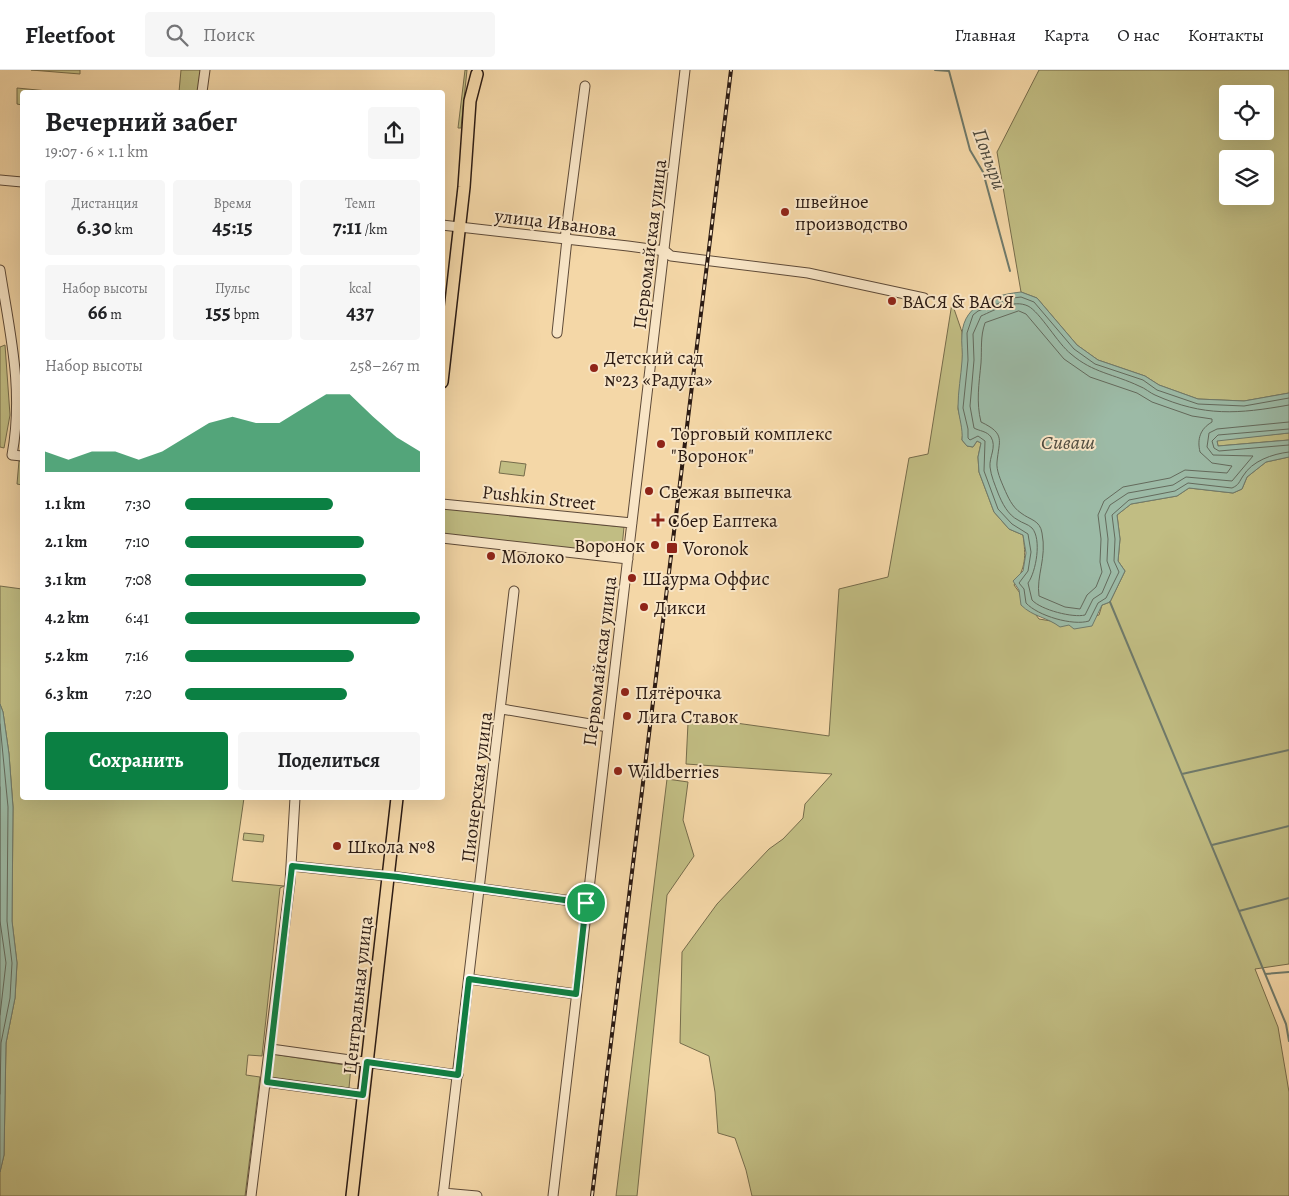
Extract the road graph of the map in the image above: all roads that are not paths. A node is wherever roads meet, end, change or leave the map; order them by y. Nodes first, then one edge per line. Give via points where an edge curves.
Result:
1 (205, 70) edge
2 (685, 70) edge
3 (477, 72) edge
4 (585, 86) dead end
5 (202, 90) edge
6 (0, 180) edge
7 (20, 182) edge
8 (445, 225) edge
9 (460, 227) junction
10 (566, 239) junction
11 (665, 251) junction
12 (0, 270) edge
13 (924, 298) dead end
14 (446, 326) edge
15 (557, 333) dead end
16 (445, 340) edge
17 (20, 456) edge
18 (445, 504) edge
19 (632, 523) junction
20 (445, 538) edge
21 (628, 559) junction
22 (514, 591) dead end
23 (502, 709) junction
24 (608, 727) junction
25 (296, 800) edge
26 (397, 800) edge
27 (292, 866) junction
28 (388, 876) junction
29 (480, 890) junction
30 (586, 903) junction
31 (469, 979) junction
32 (576, 994) junction
33 (271, 1049) junction
34 (367, 1062) junction
35 (458, 1075) junction
36 (267, 1082) junction
37 (363, 1095) junction
38 (443, 1194) edge
39 (251, 1196) edge
40 (352, 1196) edge
41 (476, 1196) edge
42 (553, 1196) edge

1 - 5 street
2 - 11 street, Первомайская улица
3 - 9 main road via 470,166 464,186
4 - 10 street
6 - 7 street
8 - 9 street, улица Иванова
9 - 10 street, улица Иванова
9 - 14 main road
10 - 11 street, улица Иванова
10 - 15 street
11 - 13 street, улица Иванова via 672,256 808,273
11 - 19 street, Первомайская улица
12 - 17 street via 18,387 19,412 12,455
14 - 16 main road
18 - 19 street, Pushkin Street
19 - 21 street, Первомайская улица
20 - 21 street
21 - 24 street, Первомайская улица
22 - 23 street, Пионерская улица
23 - 24 street
23 - 29 street, Пионерская улица
24 - 30 street, Первомайская улица
25 - 27 street
26 - 28 main road, Центральная улица
27 - 28 street
27 - 33 street
28 - 29 street
28 - 34 main road, Центральная улица
29 - 30 street
29 - 31 street, Пионерская улица
30 - 32 street, Первомайская улица
31 - 32 street
31 - 35 street, Пионерская улица
32 - 42 street, Первомайская улица
33 - 34 street
33 - 36 street
34 - 35 street
34 - 37 main road, Центральная улица
35 - 38 street, Пионерская улица
36 - 37 street
36 - 39 street
37 - 40 main road, Центральная улица
38 - 41 street

